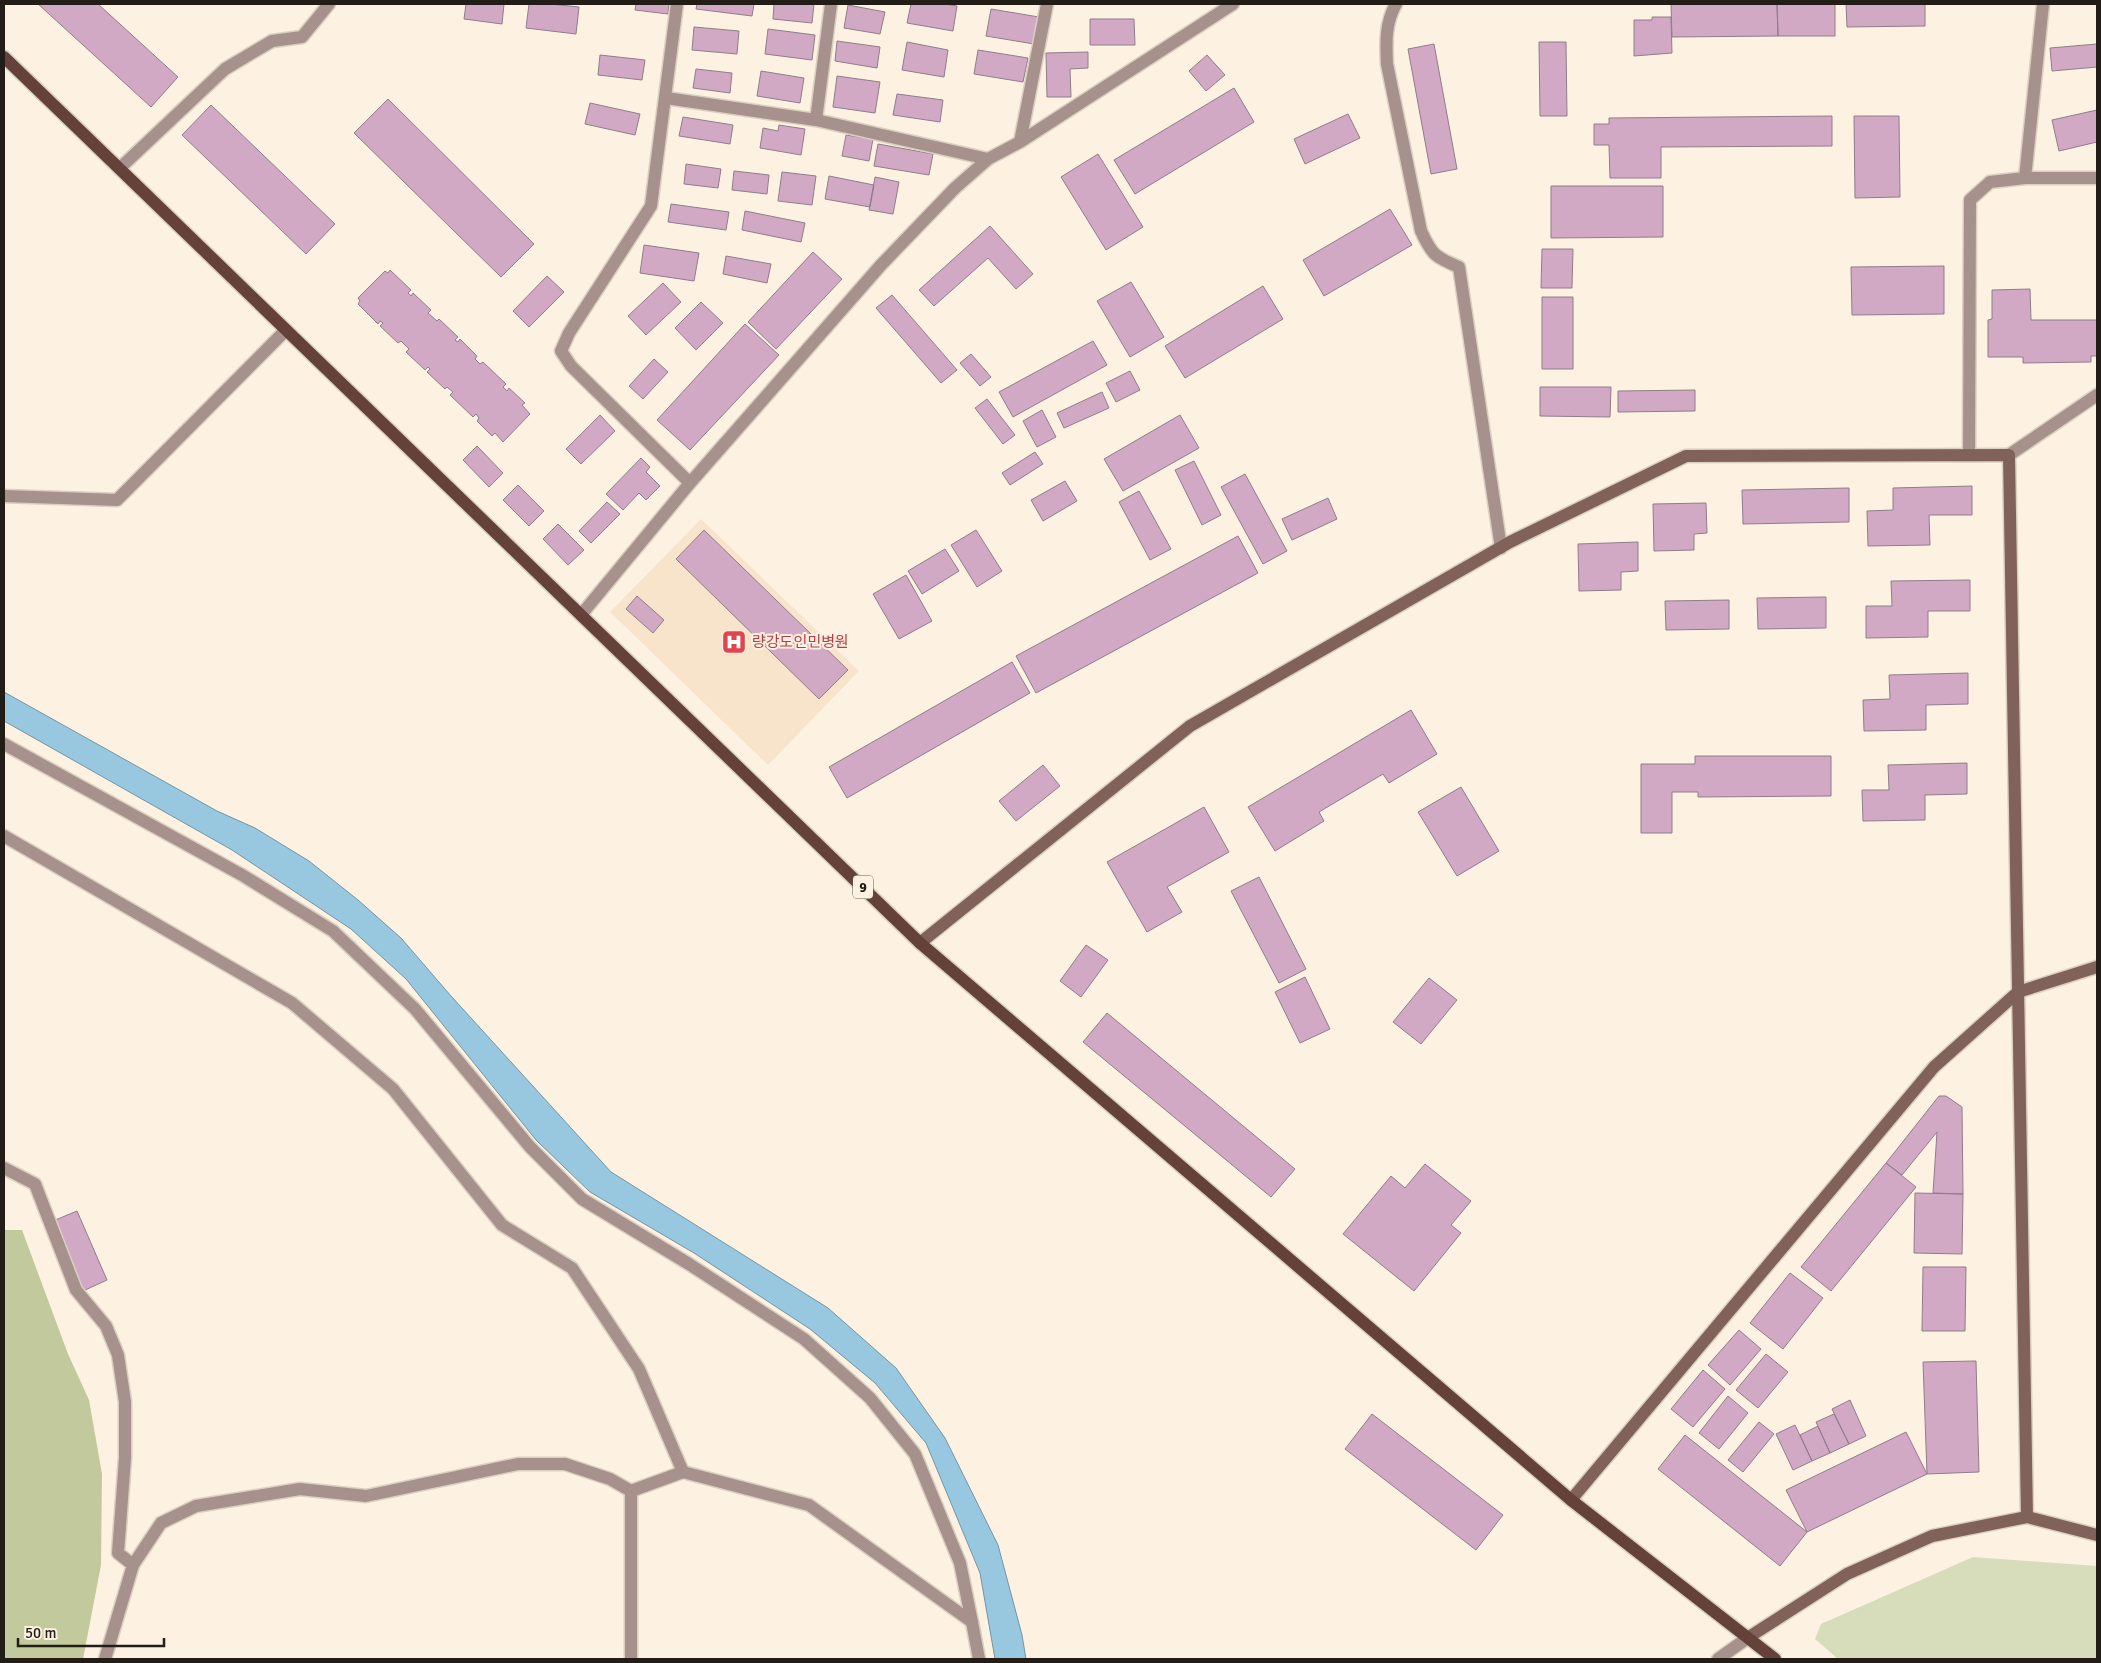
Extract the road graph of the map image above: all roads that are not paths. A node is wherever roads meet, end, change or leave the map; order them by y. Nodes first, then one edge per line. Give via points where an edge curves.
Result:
1 (329, 4) edge
2 (678, 4) edge
3 (831, 4) edge
4 (1047, 4) edge
5 (1233, 4) edge
6 (1396, 4) edge
7 (2043, 4) edge
8 (4, 57) edge
9 (666, 98) junction
10 (816, 120) junction
11 (1020, 142) junction
12 (988, 159) junction
13 (120, 168) junction
14 (2026, 178) junction
15 (2097, 178) edge
16 (286, 330) junction
17 (2097, 395) edge
18 (1969, 455) junction
19 (2009, 455) junction
20 (690, 483) junction
21 (4, 496) edge
22 (1501, 548) junction
23 (581, 615) junction
24 (4, 744) edge
25 (4, 836) edge
26 (920, 943) junction
27 (2097, 967) edge
28 (2018, 992) junction
29 (4, 1168) edge
30 (683, 1472) junction
31 (631, 1491) junction
32 (1571, 1500) junction
33 (2027, 1517) junction
34 (2097, 1535) edge
35 (133, 1565) junction
36 (972, 1622) junction
37 (1749, 1637) junction
38 (106, 1659) edge
39 (631, 1659) edge
40 (979, 1659) edge
41 (1718, 1659) edge
42 (1775, 1659) edge

1 - 13 street via 302,37 272,41 225,69
2 - 9 street
3 - 10 street
4 - 11 street
5 - 11 street
6 - 22 street via 1390,15 1386,38 1386,64 1421,231 1430,250 1440,259 1459,267
7 - 14 street
8 - 13 main road, 9
9 - 10 street
9 - 20 street via 651,206 569,333 561,351 571,366
10 - 12 street
11 - 12 street
12 - 20 street via 954,188 881,265
13 - 16 main road, 9
14 - 15 street
14 - 18 street via 1990,182 1970,200
16 - 21 street via 117,500
16 - 23 main road, 9
17 - 19 street
18 - 19 main road
18 - 22 main road via 1686,456
19 - 28 main road
20 - 23 street
22 - 26 main road via 1190,726
23 - 26 main road, 9
24 - 36 street via 242,875 333,932 414,1009 530,1148 582,1200 689,1264 804,1339 870,1398 915,1454 960,1563
25 - 30 street via 292,1003 393,1089 502,1224 572,1268 639,1369
26 - 32 main road, 9
27 - 28 main road
28 - 32 main road via 1934,1067
28 - 33 main road
29 - 35 street via 34,1184 76,1290 106,1326 118,1355 125,1402 125,1458 118,1553
30 - 31 street
30 - 36 street via 809,1504
31 - 35 street via 566,1464 518,1464 366,1496 300,1489 196,1506 161,1523
31 - 39 street
32 - 37 main road, 9
33 - 34 main road
33 - 37 main road via 1932,1536 1847,1574
35 - 38 street
36 - 40 street
37 - 41 street
37 - 42 main road, 9

